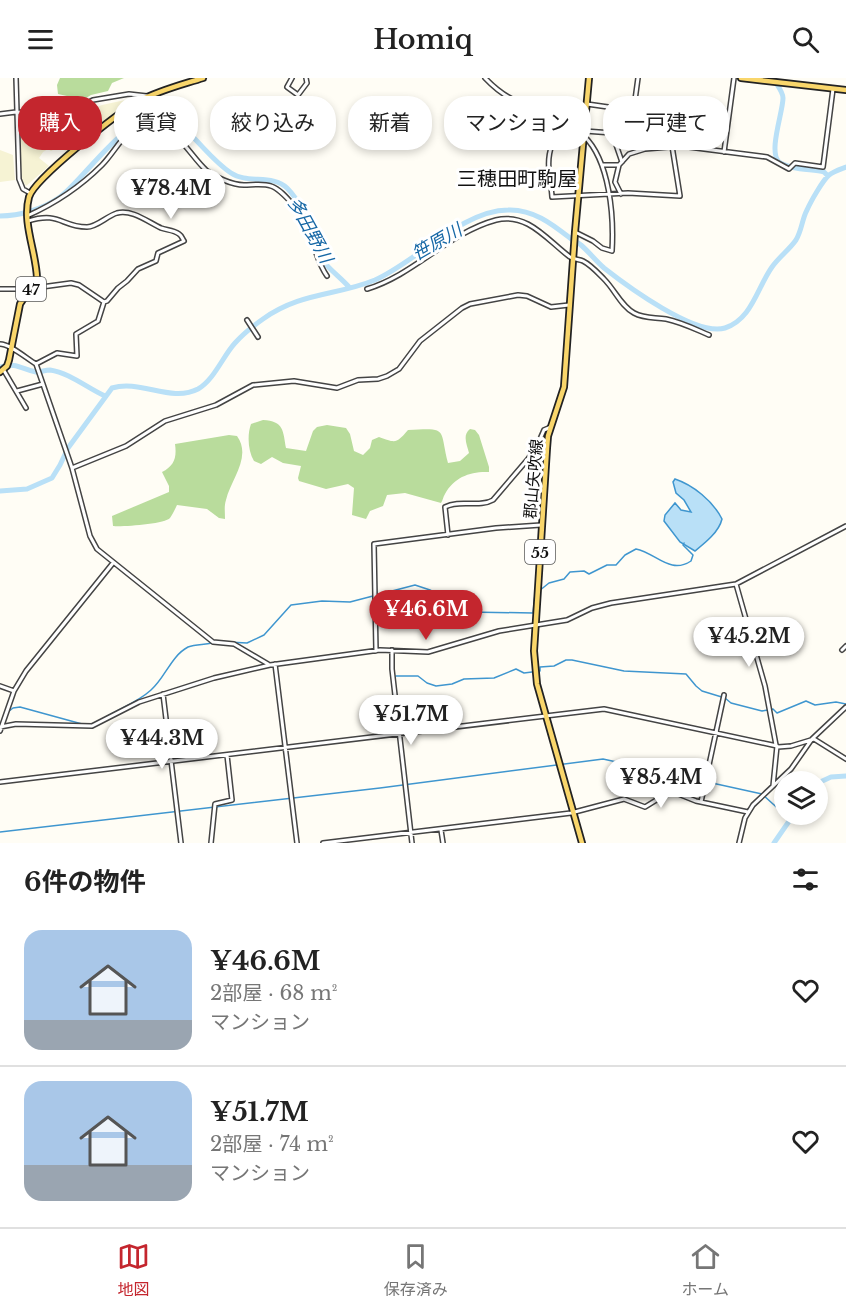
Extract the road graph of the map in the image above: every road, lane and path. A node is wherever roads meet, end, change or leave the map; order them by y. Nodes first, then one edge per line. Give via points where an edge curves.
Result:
1 (16, 78) edge
2 (204, 78) edge
3 (292, 78) edge
4 (306, 78) edge
5 (485, 78) edge
6 (589, 78) edge
7 (638, 78) edge
8 (734, 78) edge
9 (741, 78) edge
10 (833, 89) junction
11 (846, 90) edge
12 (114, 96) edge
13 (115, 96) edge
14 (149, 96) joint
15 (506, 96) edge
16 (588, 96) edge
17 (636, 96) edge
18 (16, 112) junction
19 (0, 114) edge
20 (114, 118) edge
21 (591, 145) edge
22 (549, 150) edge
23 (582, 150) edge
24 (617, 150) edge
25 (639, 150) edge
26 (673, 150) edge
27 (707, 150) edge
28 (724, 152) junction
29 (621, 164) junction
30 (602, 165) junction
31 (621, 194) junction
32 (30, 196) junction
33 (609, 196) junction
34 (578, 197) junction
35 (28, 219) junction
36 (574, 233) junction
37 (573, 258) junction
38 (327, 276) dead end
39 (31, 288) junction
40 (0, 289) edge
41 (368, 289) dead end
42 (104, 302) junction
43 (569, 306) junction
44 (247, 320) dead end
45 (709, 335) dead end
46 (258, 337) dead end
47 (0, 344) edge
48 (12, 347) junction
49 (37, 365) junction
50 (2, 370) edge
51 (43, 384) junction
52 (17, 391) junction
53 (26, 408) dead end
54 (551, 427) junction
55 (72, 468) junction
56 (541, 525) junction
57 (846, 526) edge
58 (448, 535) junction
59 (113, 563) junction
60 (736, 584) junction
61 (536, 624) junction
62 (846, 646) edge
63 (392, 650) junction
64 (842, 650) dead end
65 (376, 651) junction
66 (275, 664) junction
67 (270, 665) junction
68 (0, 686) edge
69 (14, 691) junction
70 (163, 694) junction
71 (724, 695) dead end
72 (846, 706) edge
73 (546, 717) junction
74 (1, 728) edge
75 (716, 734) junction
76 (399, 735) junction
77 (812, 740) junction
78 (777, 747) junction
79 (285, 748) junction
80 (227, 755) junction
81 (846, 759) edge
82 (171, 762) junction
83 (0, 782) edge
84 (773, 786) junction
85 (701, 802) junction
86 (748, 812) junction
87 (574, 813) junction
88 (441, 829) junction
89 (411, 833) junction
90 (181, 843) edge
91 (212, 843) edge
92 (297, 843) edge
93 (323, 843) edge
94 (412, 843) edge
95 (443, 843) edge
96 (582, 843) edge
97 (739, 843) edge

1 - 18 street
2 - 14 main road
3 - 4 street via 287,87 298,95 307,83
5 - 15 street
6 - 16 main road, 郡山矢吹線 / 55
7 - 17 street
8 - 28 street
9 - 10 main road
10 - 11 main road
10 - 28 street via 824,166 795,163 789,170 769,158
12 - 18 street via 93,99 76,109 54,114
13 - 14 street
18 - 19 street
18 - 32 street via 19,184
20 - 32 main road via 45,175
21 - 30 street
22 - 34 street via 552,197
23 - 34 main road, 郡山矢吹線 / 55
24 - 29 street
25 - 29 street
26 - 31 street via 680,196
27 - 28 street
29 - 30 street
29 - 31 street via 615,182
30 - 33 street
31 - 33 street
32 - 35 main road, 47
33 - 34 street
33 - 36 street via 612,250
34 - 36 main road, 郡山矢吹線 / 55
35 - 38 street via 101,166 140,124 154,122 168,129 211,173 241,185 268,185 278,190 304,218
35 - 39 main road, 47 via 37,278
35 - 42 street via 51,217 92,226 127,213 180,234 182,243 158,253 156,261 138,269
36 - 37 main road, 郡山矢吹線 / 55
37 - 41 street via 528,224 507,218 462,235 387,283
37 - 43 main road, 郡山矢吹線 / 55
37 - 45 street via 591,267 633,312 680,323
39 - 40 street
39 - 42 street via 75,284
39 - 48 main road, 47 via 20,304
42 - 49 street via 98,321 76,334 77,356 52,354
43 - 54 main road, 郡山矢吹線 / 55 via 564,387
43 - 55 street via 551,307 518,295 470,304 420,341 399,369 387,376 358,380 338,388 294,381 254,385 216,405 165,421 126,446
44 - 46 street
47 - 48 street
48 - 49 street
48 - 50 main road, 47
49 - 51 street
50 - 52 street
51 - 52 street
51 - 55 street
52 - 53 street
54 - 56 main road, 郡山矢吹線 / 55
54 - 58 street via 543,432 528,459 494,500 447,506
55 - 59 street via 90,536 97,549
56 - 58 street
56 - 61 main road, 郡山矢吹線 / 55
57 - 60 street
58 - 65 street via 374,545
59 - 67 street via 213,642 234,644
59 - 69 street
60 - 61 street via 611,603 567,620
60 - 78 street via 765,686
61 - 63 street via 483,634 428,651
61 - 73 main road, 郡山矢吹線 / 55 via 535,673
62 - 64 street
63 - 65 street
63 - 76 street
65 - 66 street
66 - 67 street
66 - 79 street
67 - 70 street
68 - 69 street
69 - 74 street
70 - 74 street via 92,726 16,724
70 - 82 street
71 - 75 street
72 - 77 street
73 - 75 street via 609,709
73 - 76 street
73 - 87 main road, 郡山矢吹線 / 55
75 - 78 street
75 - 85 street
76 - 79 street
76 - 89 street
77 - 78 street
77 - 81 street
77 - 84 street
78 - 84 street
79 - 80 street
79 - 92 street
80 - 82 street
80 - 91 street via 232,800 215,804
82 - 83 street
82 - 90 street
84 - 86 street
85 - 86 street
85 - 87 street via 672,791 645,807 624,799
86 - 97 street
87 - 88 street
87 - 96 main road, 郡山矢吹線 / 55
88 - 89 street
88 - 95 street
89 - 93 street
89 - 94 street

